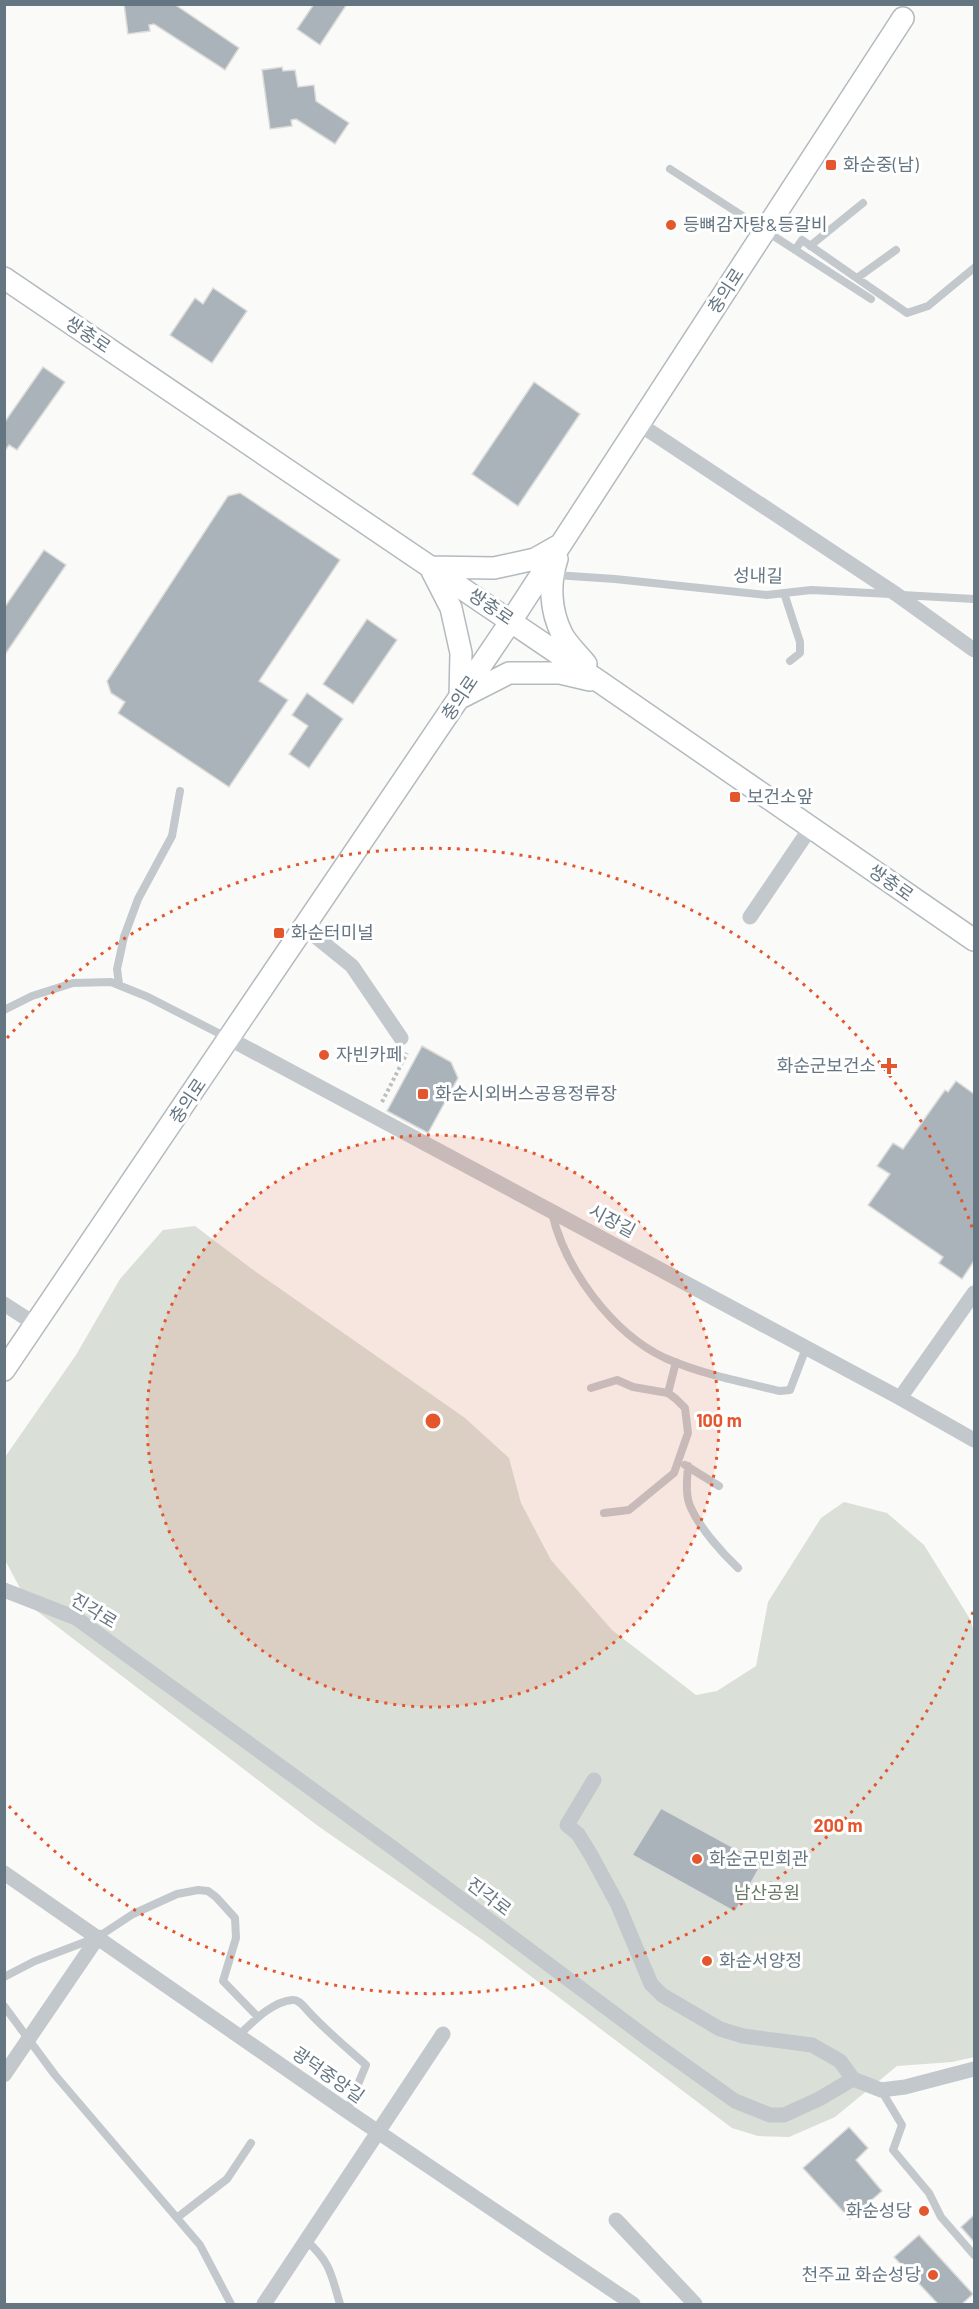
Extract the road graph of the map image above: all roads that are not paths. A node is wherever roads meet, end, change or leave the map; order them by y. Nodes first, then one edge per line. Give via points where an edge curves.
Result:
1 (909, 9) edge
2 (670, 169) dead end
3 (863, 203) dead end
4 (765, 231) junction
5 (810, 246) junction
6 (795, 250) junction
7 (896, 250) dead end
8 (975, 268) edge
9 (4, 278) edge
10 (857, 278) junction
11 (871, 299) dead end
12 (639, 424) junction
13 (561, 544) junction
14 (430, 567) junction
15 (547, 575) junction
16 (784, 592) junction
17 (896, 594) junction
18 (975, 599) edge
19 (511, 621) junction
20 (975, 650) edge
21 (790, 661) dead end
22 (600, 682) junction
23 (460, 698) junction
24 (180, 791) dead end
25 (811, 827) junction
26 (750, 917) dead end
27 (305, 928) junction
28 (975, 940) edge
29 (118, 984) junction
30 (4, 1010) edge
31 (401, 1038) road end
32 (230, 1039) junction
33 (552, 1211) junction
34 (975, 1293) edge
35 (4, 1304) edge
36 (35, 1324) junction
37 (806, 1348) junction
38 (676, 1362) junction
39 (4, 1370) edge
40 (591, 1388) dead end
41 (668, 1393) junction
42 (900, 1398) junction
43 (975, 1440) edge
44 (679, 1461) junction
45 (688, 1466) junction
46 (718, 1486) dead end
47 (604, 1513) dead end
48 (738, 1568) dead end
49 (4, 1590) edge
50 (594, 1780) dead end
51 (4, 1873) edge
52 (98, 1937) junction
53 (4, 1977) edge
54 (4, 2006) edge
55 (258, 2017) junction
56 (443, 2034) dead end
57 (238, 2036) junction
58 (28, 2038) junction
59 (975, 2069) edge
60 (4, 2075) edge
61 (853, 2079) junction
62 (881, 2090) junction
63 (347, 2112) junction
64 (377, 2133) junction
65 (250, 2143) dead end
66 (178, 2217) junction
67 (616, 2220) dead end
68 (306, 2241) junction
69 (975, 2255) edge
70 (231, 2304) edge
71 (264, 2304) edge
72 (340, 2304) edge
73 (633, 2304) edge
74 (695, 2304) edge

1 - 4 street, 충의로
2 - 4 lane
3 - 5 lane
4 - 6 lane
4 - 12 street, 충의로
5 - 6 lane via 802,240
5 - 10 lane
6 - 11 lane
7 - 10 lane
8 - 10 lane via 928,306 907,313
9 - 14 street, 쌍충로
12 - 13 street, 충의로
12 - 17 street
13 - 14 street via 535,559 494,568
13 - 15 street, 충의로
14 - 19 street, 쌍충로
14 - 23 street via 451,608 461,653
15 - 16 lane, 성내길 via 767,595
15 - 19 street, 충의로
15 - 22 street via 562,634
16 - 17 lane, 성내길
16 - 21 lane via 800,642 800,653
17 - 18 lane, 성내길
17 - 20 street
19 - 22 street, 쌍충로
19 - 23 street, 충의로
22 - 23 street via 560,673 509,673
22 - 25 street, 쌍충로
23 - 27 street, 충의로
24 - 29 lane via 172,836 138,899 124,937
25 - 26 street
25 - 28 street, 쌍충로
27 - 31 street via 352,966
27 - 32 street, 충의로
29 - 30 lane via 73,983
29 - 32 lane
32 - 33 street, 시장길
32 - 36 street, 충의로
33 - 37 street, 시장길
33 - 38 lane via 565,1250 586,1287 643,1345
34 - 42 street
35 - 36 street
36 - 39 street, 충의로
37 - 38 lane via 790,1390 754,1385
37 - 42 street, 시장길
38 - 41 lane
40 - 41 lane via 617,1380
41 - 44 lane via 685,1408 687,1418 688,1433
42 - 43 street, 시장길
44 - 45 lane
44 - 47 lane via 674,1473 636,1506
45 - 46 lane
45 - 48 lane via 690,1508
49 - 61 street, 진각로 via 76,1618 735,2101 770,2115 784,2115
50 - 61 street via 567,1825 578,1834 618,1905 651,1984 678,2006 720,2029 812,2045 830,2053
51 - 52 street, 광덕중앙길
52 - 53 lane
52 - 55 lane via 133,1914 177,1894 208,1891 228,1908 237,1928 223,1981
52 - 57 street, 광덕중앙길
52 - 58 street
54 - 58 lane
55 - 57 lane
55 - 63 lane via 279,2004 297,2000 366,2065
56 - 64 street
57 - 63 street, 광덕중앙길
58 - 60 street
58 - 66 lane via 64,2086
59 - 62 street
61 - 62 street
62 - 69 lane via 902,2125 892,2150 929,2193 941,2217
63 - 64 street, 광덕중앙길
64 - 68 street
64 - 73 street, 광덕중앙길
65 - 66 lane via 227,2179
66 - 70 lane via 200,2245
67 - 74 street
68 - 71 street
68 - 72 lane via 322,2255

